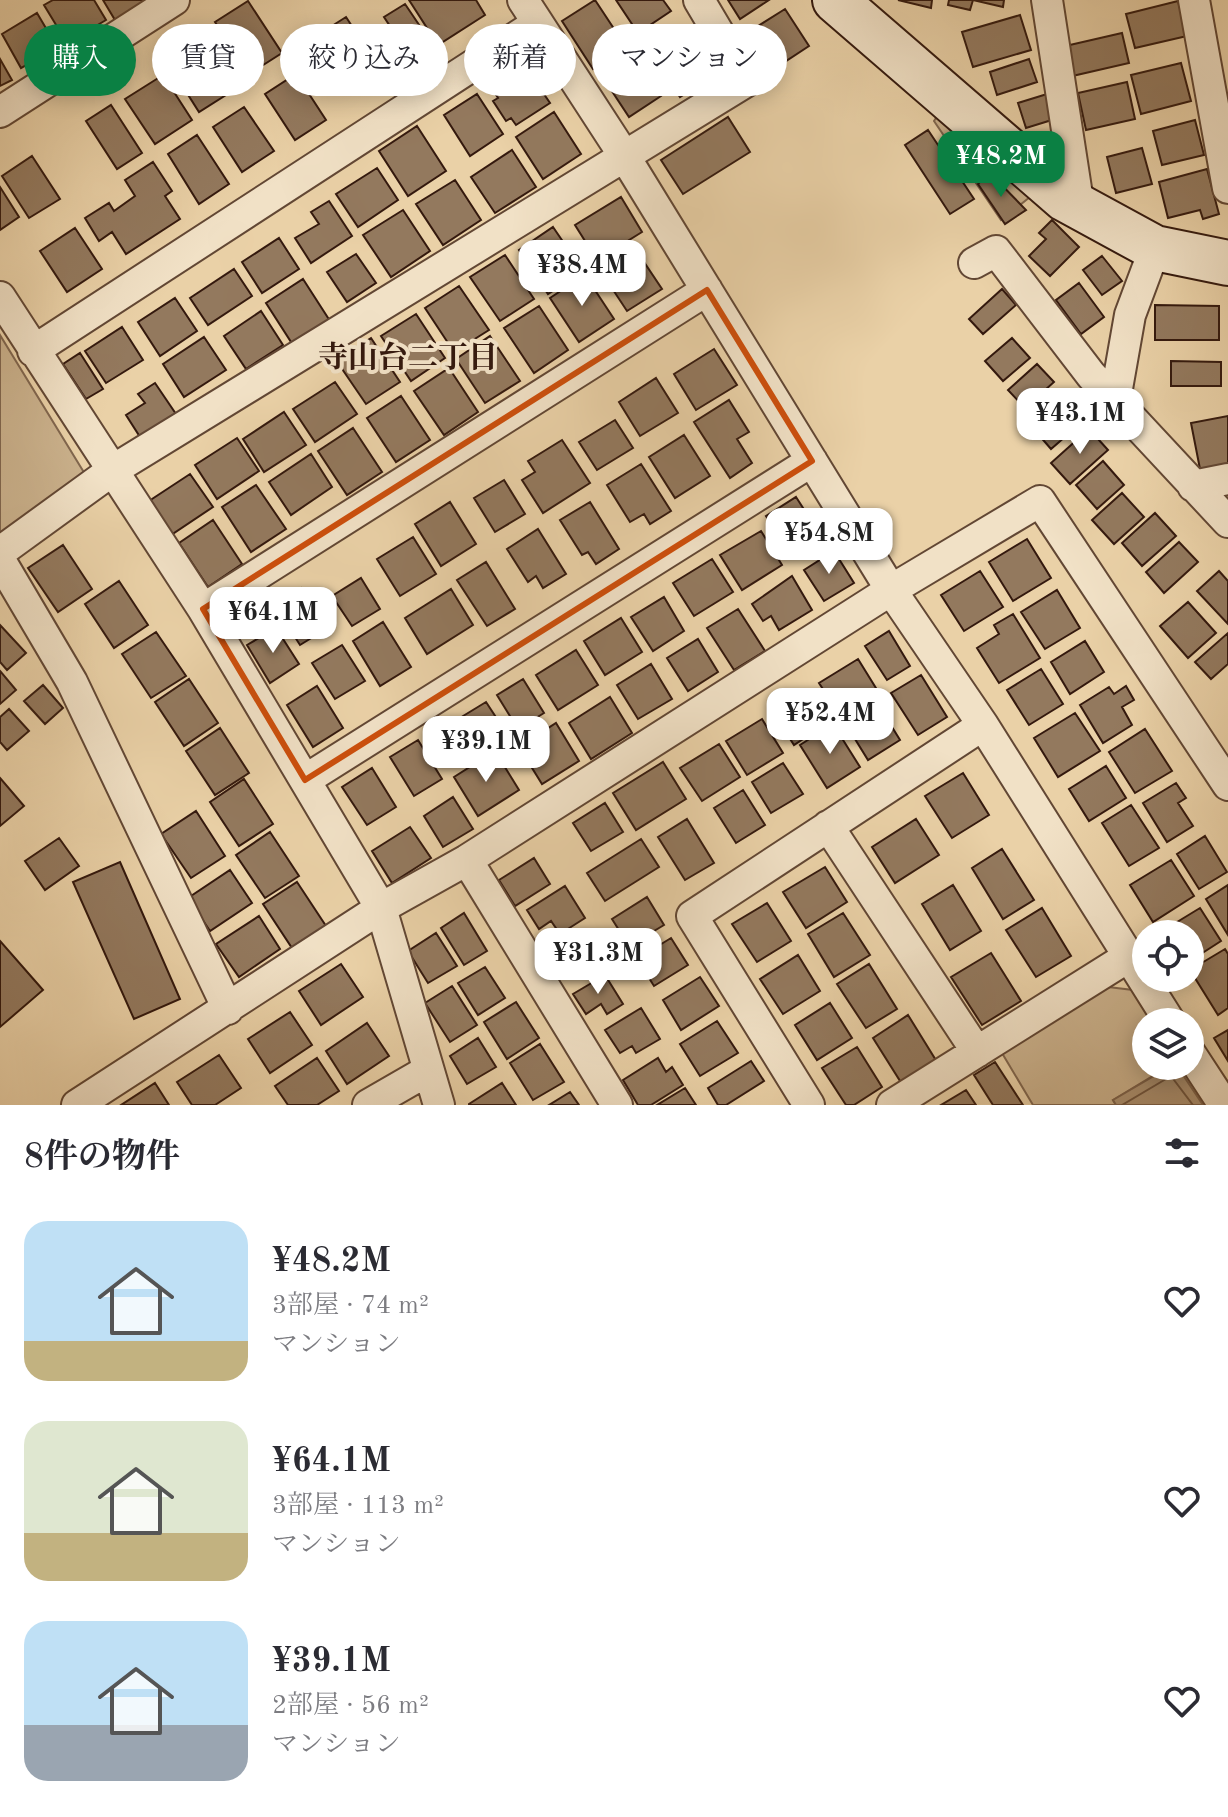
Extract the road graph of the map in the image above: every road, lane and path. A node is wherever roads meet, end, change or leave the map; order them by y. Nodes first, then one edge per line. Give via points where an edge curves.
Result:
1 (174, 0) edge
2 (699, 0) edge
3 (835, 0) edge
4 (1047, 0) edge
5 (1194, 0) edge
6 (530, 12) edge
7 (0, 112) edge
8 (625, 157) junction
9 (1228, 188) edge
10 (1079, 208) junction
11 (1155, 248) junction
12 (974, 263) dead end
13 (1228, 263) edge
14 (707, 290) junction
15 (0, 297) edge
16 (33, 351) junction
17 (1115, 400) junction
18 (812, 461) junction
19 (113, 470) junction
20 (1228, 479) edge
21 (1193, 486) junction
22 (1228, 522) edge
23 (0, 552) edge
24 (0, 560) edge
25 (891, 590) junction
26 (203, 609) junction
27 (983, 725) junction
28 (305, 780) junction
29 (1228, 785) edge
30 (828, 826) junction
31 (467, 860) junction
32 (381, 908) junction
33 (1128, 957) junction
34 (1161, 1008) edge
35 (228, 1009) junction
36 (977, 1052) junction
37 (427, 1071) junction
38 (1204, 1072) edge
39 (1224, 1100) edge
40 (77, 1105) edge
41 (368, 1105) edge
42 (439, 1105) edge
43 (617, 1105) edge
44 (809, 1105) edge
45 (892, 1105) edge

1 - 7 street
2 - 8 street via 747,81
3 - 10 street
4 - 10 street
5 - 9 street
6 - 8 street
6 - 16 street
8 - 14 street
8 - 19 street
10 - 11 street
11 - 13 street
11 - 17 street via 1130,315
12 - 17 street via 996,251
14 - 18 street
14 - 26 street
15 - 16 street
16 - 19 street
17 - 21 street
18 - 25 street
18 - 28 street
19 - 23 street
19 - 26 street
20 - 21 street
21 - 22 street
24 - 35 street via 72,682
25 - 27 street
25 - 29 street via 1040,501
25 - 31 street
26 - 28 street
27 - 30 street
27 - 33 street
28 - 32 street
30 - 36 street
30 - 44 street via 692,916
31 - 32 street
31 - 43 street
32 - 35 street
32 - 37 street
33 - 34 street
33 - 36 street
35 - 40 street
36 - 45 street
37 - 41 street
37 - 42 street
38 - 39 street

